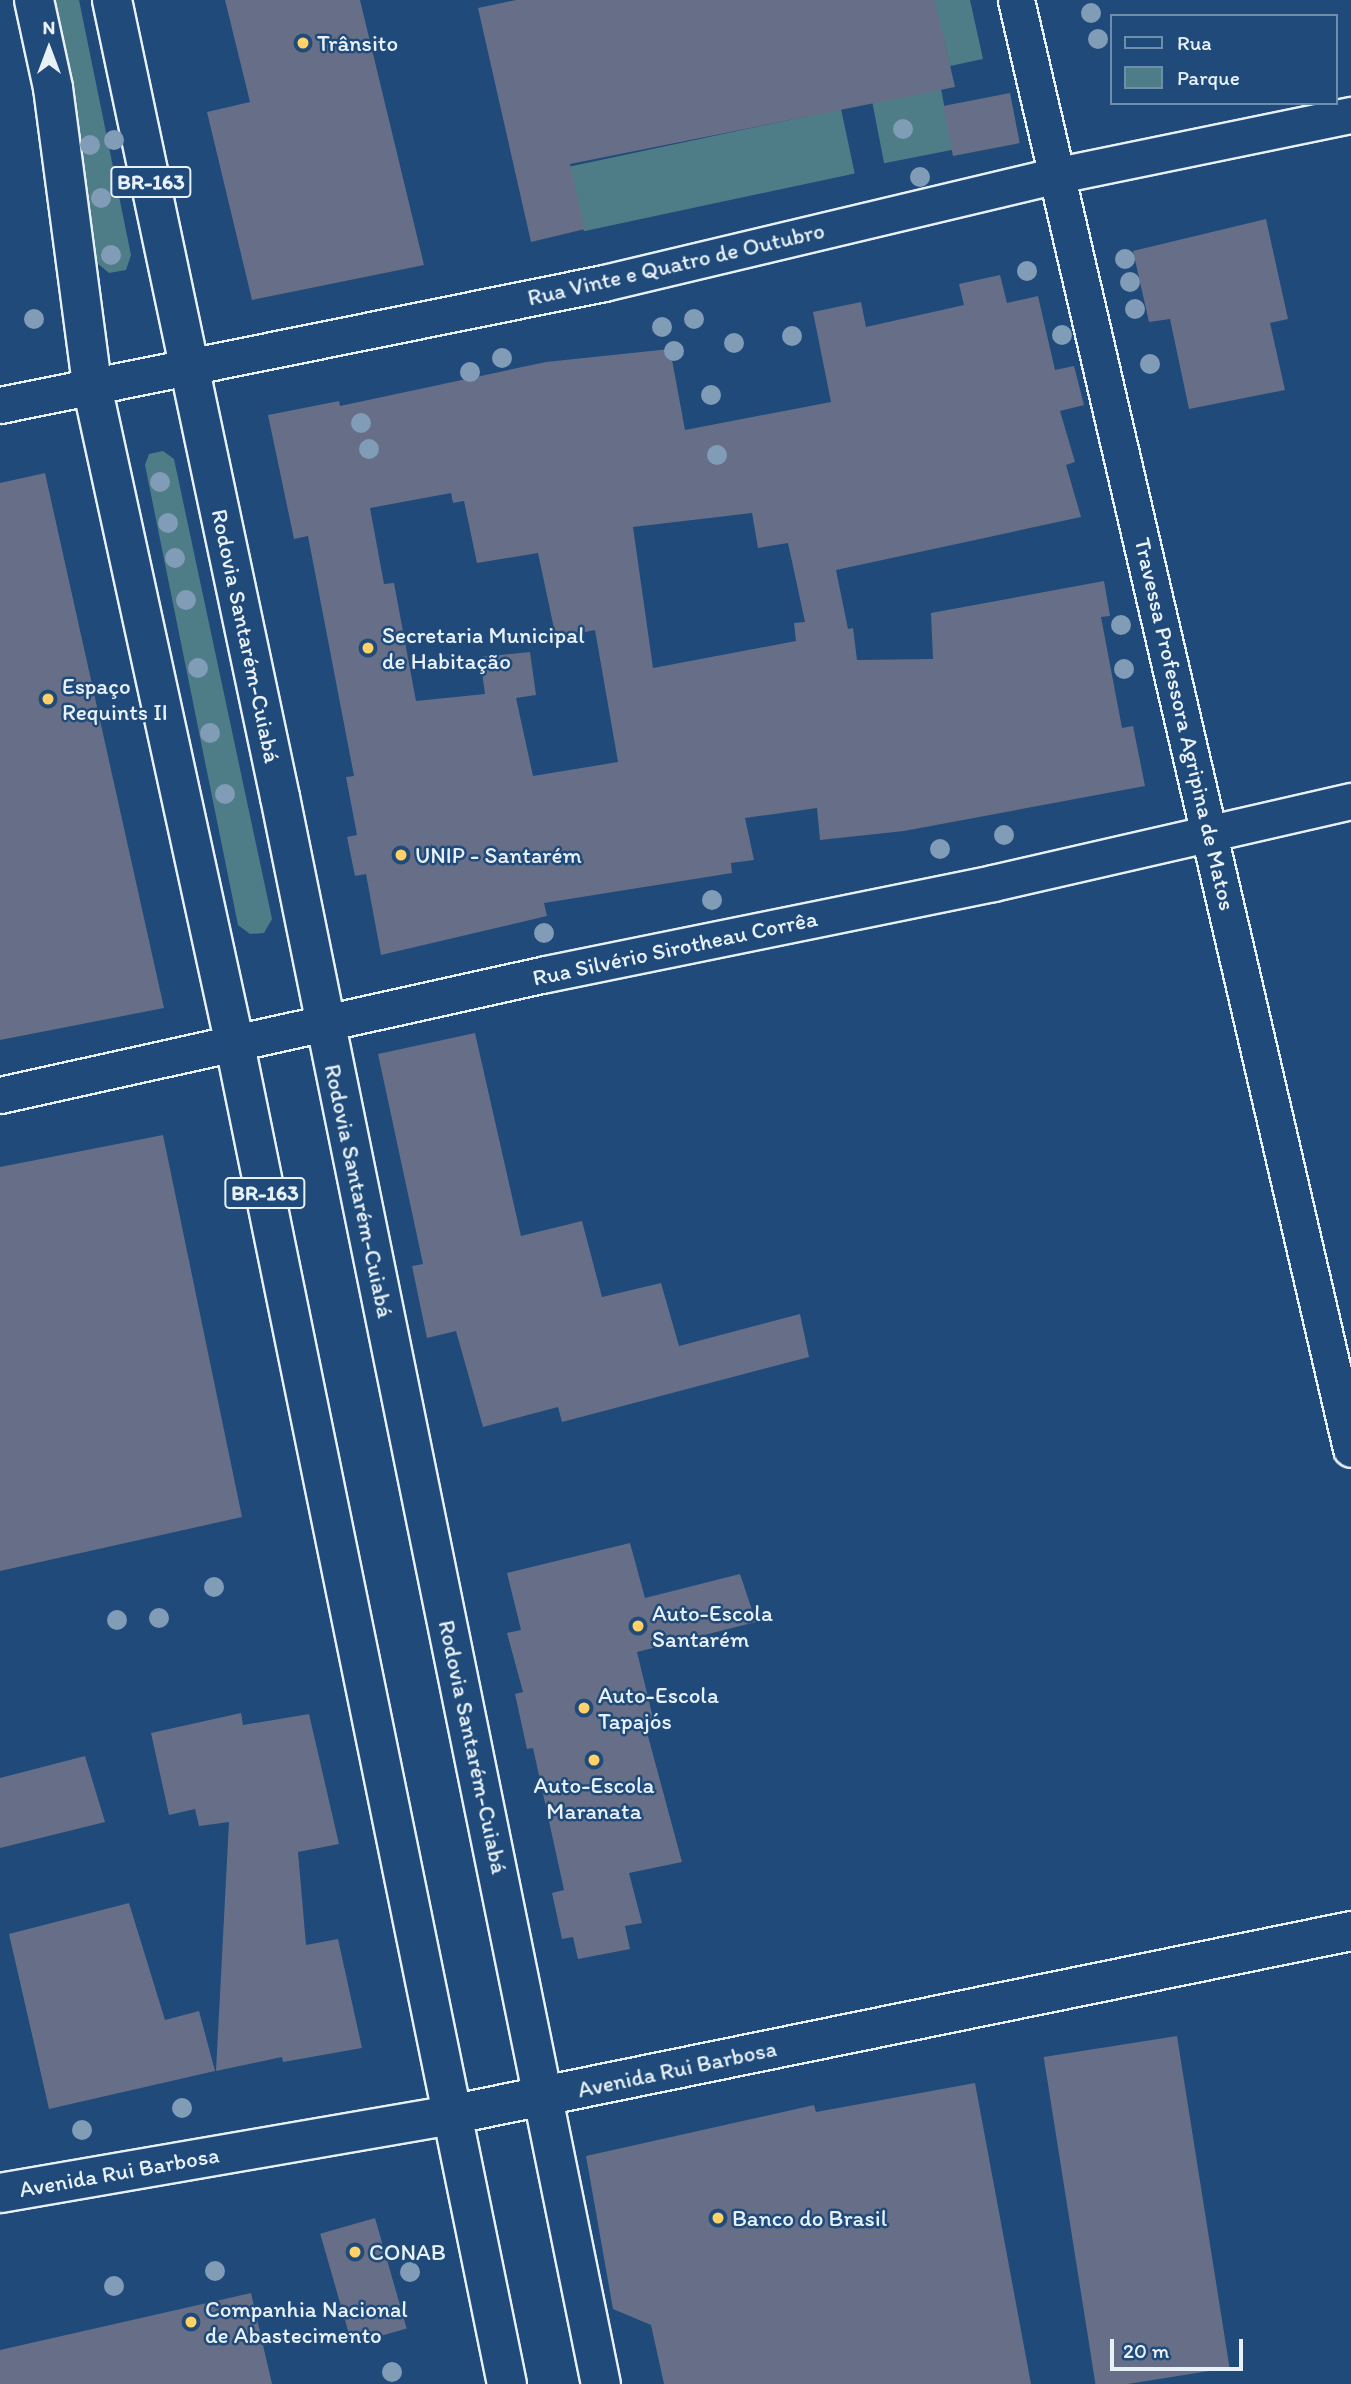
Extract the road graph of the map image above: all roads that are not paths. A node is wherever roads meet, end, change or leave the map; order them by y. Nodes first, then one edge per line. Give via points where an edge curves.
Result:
1 (34, 0) edge
2 (112, 0) edge
3 (1016, 0) edge
4 (1351, 115) edge
5 (1058, 175) junction
6 (189, 363) junction
7 (92, 386) junction
8 (0, 405) edge
9 (1351, 801) edge
10 (1210, 834) junction
11 (325, 1026) junction
12 (235, 1045) junction
13 (0, 1095) edge
14 (1351, 1449) edge
15 (1351, 1931) edge
16 (545, 2095) junction
17 (450, 2115) junction
18 (0, 2193) edge
19 (507, 2384) edge
20 (601, 2384) edge

1 - 7 main road, BR-163 via 53,88
2 - 6 main road, Rodovia Santarém-Cuiabá / BR-163
3 - 5 street, Travessa Professora Agripina de Matos
4 - 5 street, Rua Vinte e Quatro de Outubro
5 - 6 street, Rua Vinte e Quatro de Outubro via 604,283
5 - 10 street, Travessa Professora Agripina de Matos
6 - 7 street, Rua Vinte e Quatro de Outubro
6 - 11 main road, Rodovia Santarém-Cuiabá / BR-163
7 - 8 street, Rua Vinte e Quatro de Outubro
7 - 12 main road, BR-163
9 - 10 street, Rua Silvério Sirotheau Corrêa
10 - 11 street, Rua Silvério Sirotheau Corrêa via 546,974
10 - 14 street, Travessa Professora Agripina de Matos
11 - 12 street, Rua Silvério Sirotheau Corrêa
11 - 16 main road, Rodovia Santarém-Cuiabá / BR-163
12 - 13 street, Rua Silvério Sirotheau Corrêa
12 - 17 main road, BR-163
15 - 16 main road, Avenida Rui Barbosa
16 - 17 main road, Avenida Rui Barbosa
16 - 20 main road, Rodovia Santarém-Cuiabá / BR-163
17 - 18 main road, Avenida Rui Barbosa
17 - 19 main road, BR-163

